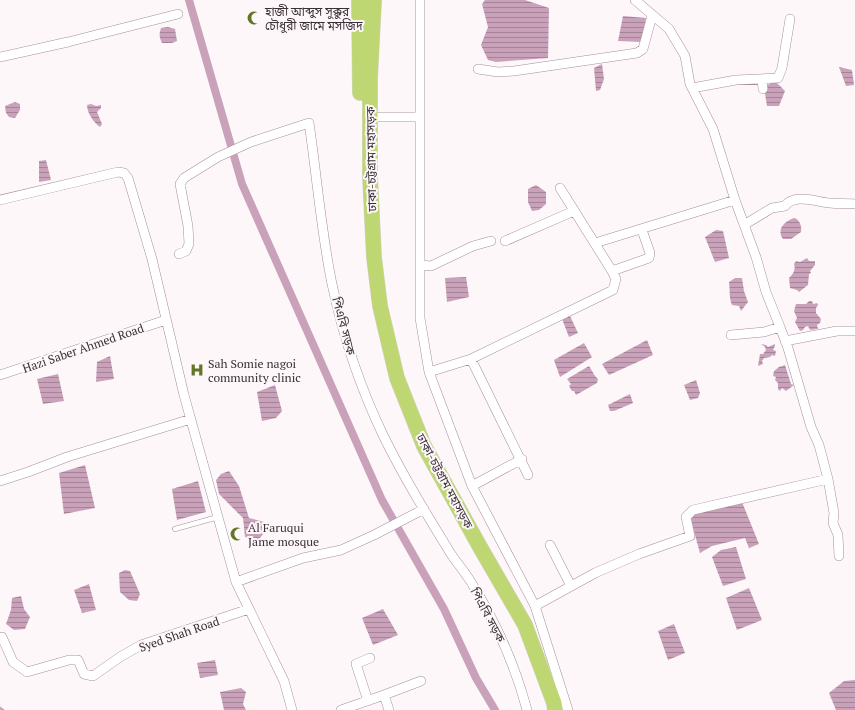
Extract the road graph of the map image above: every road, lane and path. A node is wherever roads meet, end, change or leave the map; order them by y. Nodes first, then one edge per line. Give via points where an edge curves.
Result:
1 (359, 0) edge
2 (374, 0) edge
3 (420, 0) edge
4 (635, 0) edge
5 (649, 0) edge
6 (645, 9) junction
7 (178, 14) dead end
8 (652, 16) junction
9 (790, 19) dead end
10 (0, 57) edge
11 (478, 69) dead end
12 (762, 79) junction
13 (692, 88) junction
14 (763, 89) dead end
15 (379, 117) dead end
16 (420, 117) junction
17 (560, 188) dead end
18 (0, 200) edge
19 (735, 200) junction
20 (855, 204) edge
21 (574, 211) junction
22 (744, 225) junction
23 (642, 230) junction
24 (491, 241) dead end
25 (505, 241) dead end
26 (595, 244) junction
27 (179, 254) dead end
28 (420, 265) junction
29 (612, 270) junction
30 (166, 320) junction
31 (780, 327) junction
32 (855, 331) edge
33 (731, 335) dead end
34 (785, 341) junction
35 (471, 359) junction
36 (429, 372) junction
37 (0, 376) edge
38 (191, 419) junction
39 (522, 459) junction
40 (528, 475) dead end
41 (828, 479) junction
42 (0, 481) edge
43 (472, 486) junction
44 (424, 509) junction
45 (218, 517) junction
46 (175, 529) dead end
47 (550, 545) dead end
48 (839, 556) dead end
49 (236, 582) junction
50 (571, 586) junction
51 (536, 606) junction
52 (249, 609) junction
53 (2, 637) dead end
54 (370, 658) dead end
55 (421, 681) dead end
56 (384, 695) junction
57 (368, 701) junction
58 (292, 710) edge
59 (341, 710) edge
60 (389, 710) edge
61 (527, 710) edge
62 (545, 710) edge
63 (555, 710) edge
64 (568, 710) edge

1 - 62 highway, ঢাকা-চট্টগ্রাম মহাসড়ক via 364,258 370,308 388,381 416,450 516,629
2 - 63 highway, ঢাকা-চট্টগ্রাম মহাসড়ক via 370,78 370,176 374,257 380,306 398,378 424,446 526,625
3 - 16 street
4 - 6 street
5 - 6 street
6 - 8 street
7 - 10 street
8 - 11 street via 643,49 637,53 514,71
8 - 13 street via 670,29 685,56
9 - 12 street via 778,78
12 - 13 street via 736,80
12 - 14 street
13 - 19 street via 713,129
15 - 16 street
16 - 28 street
17 - 21 street
18 - 30 street via 118,172 124,173 128,178 150,252
19 - 22 street
19 - 23 street
20 - 22 street via 792,200 785,206 772,208
21 - 25 street
21 - 26 street
22 - 31 street
23 - 26 street
23 - 29 street via 650,253 649,258
24 - 28 street via 473,246 431,266
26 - 29 street
27 - 44 street, পিএবি সড়ক via 186,251 189,244 180,184 184,178 218,157 252,142 309,123 324,240 332,284 351,355 382,433
28 - 36 street via 420,318
29 - 35 street via 616,279 613,290
30 - 37 street, Hazi Saber Ahmed Road
30 - 38 street
31 - 33 street via 764,332
31 - 34 street
32 - 34 street via 837,331
34 - 41 street
35 - 36 street
35 - 39 street
36 - 43 street
38 - 42 street via 67,457
38 - 45 street
39 - 40 street
39 - 43 street
41 - 48 street
41 - 50 street via 694,510 686,517 690,536 639,554
43 - 51 street
44 - 49 street via 341,550 303,558
44 - 61 street, পিএবি সড়ক via 471,582 497,629 520,682
45 - 46 lane
45 - 49 street
47 - 50 street
49 - 52 street
50 - 51 street
51 - 64 street
52 - 53 street, Syed Shah Road via 142,645 92,676 84,674 78,660 69,660 28,672 13,662
52 - 58 street via 284,680
54 - 57 street via 356,664
55 - 56 street
56 - 57 street
56 - 60 street
57 - 59 street

